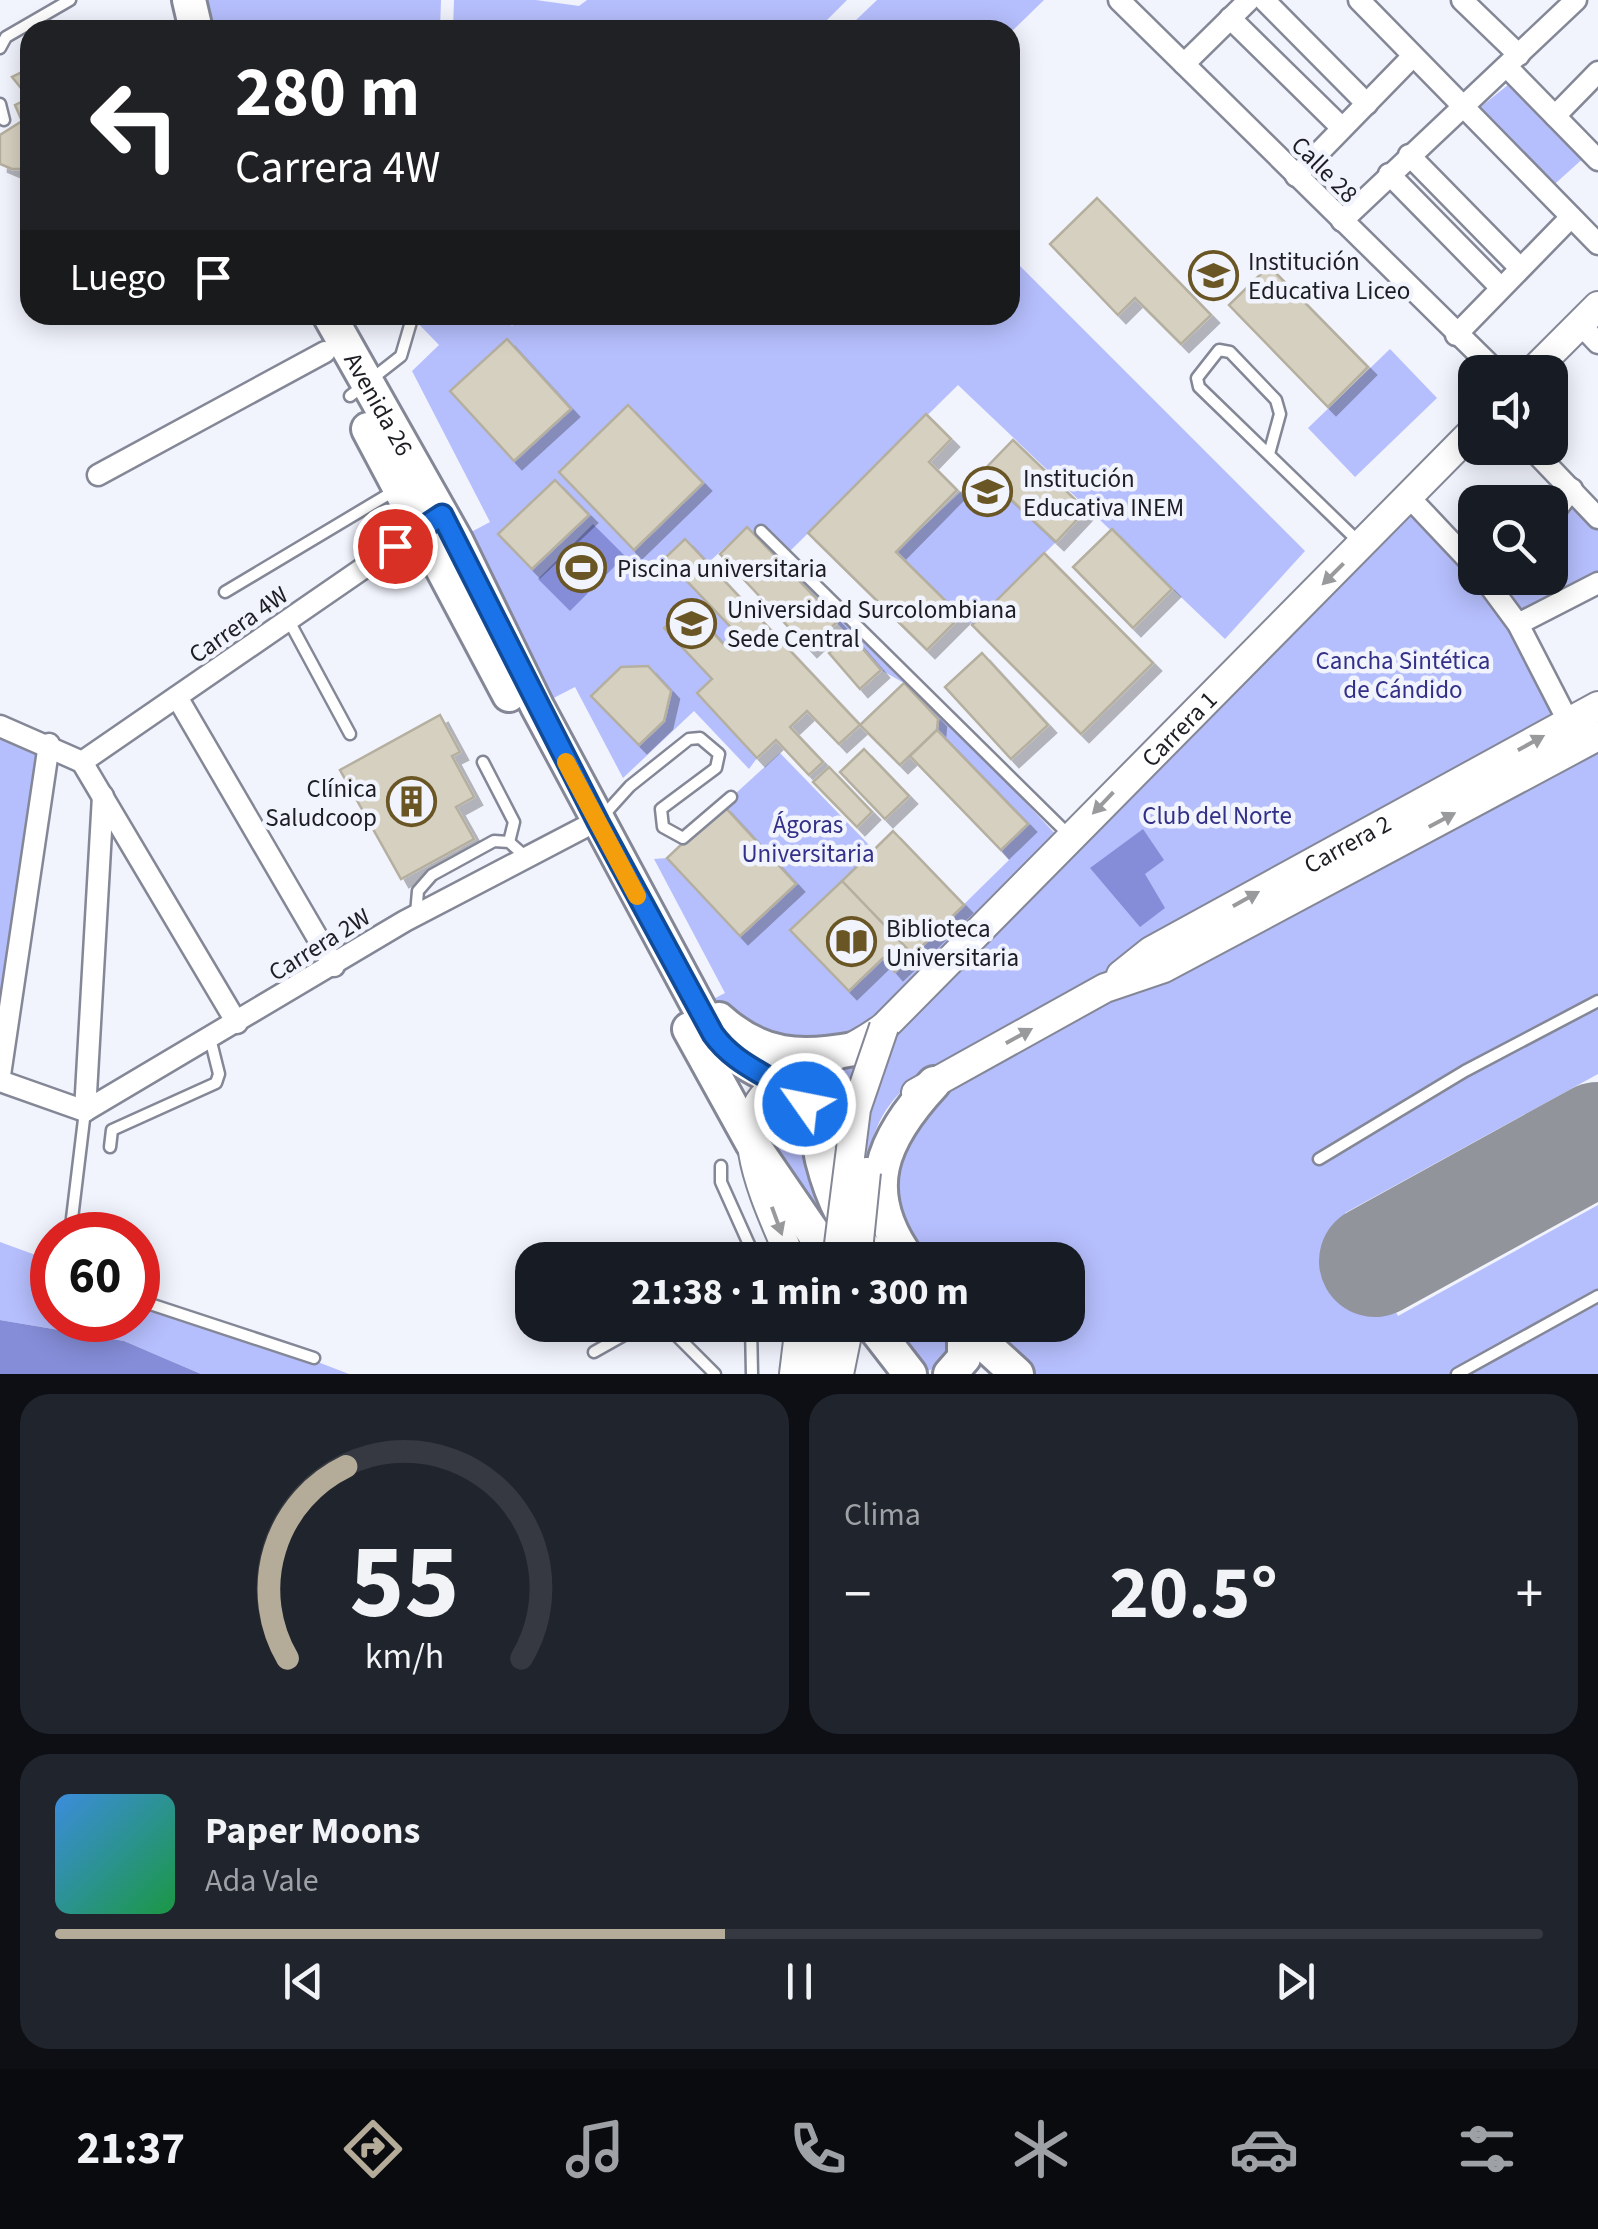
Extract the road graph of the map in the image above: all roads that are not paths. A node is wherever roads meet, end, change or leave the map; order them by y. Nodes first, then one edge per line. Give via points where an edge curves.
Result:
1 (70, 0) edge
2 (1119, 0) edge
3 (1152, 0) edge
4 (1249, 0) edge
5 (1264, 0) edge
6 (1359, 0) edge
7 (1462, 0) edge
8 (1573, 1) edge
9 (1135, 16) junction
10 (1230, 18) junction
11 (36, 20) edge
12 (20, 30) edge
13 (0, 48) edge
14 (1414, 56) junction
15 (1513, 61) junction
16 (1184, 64) junction
17 (1598, 72) edge
18 (0, 104) edge
19 (1367, 104) junction
20 (1463, 108) junction
21 (1555, 116) junction
22 (4, 120) dead end
23 (1342, 128) junction
24 (1409, 154) junction
25 (1598, 160) edge
26 (1390, 174) junction
27 (1296, 176) junction
28 (1571, 216) junction
29 (1342, 221) junction
30 (1598, 244) edge
31 (1520, 268) junction
32 (1501, 288) junction
33 (1592, 324) edge
34 (312, 325) edge
35 (333, 325) edge
36 (410, 325) edge
37 (1456, 334) junction
38 (325, 352) junction
39 (1479, 355) edge
40 (1553, 355) edge
41 (359, 390) junction
42 (1458, 447) edge
43 (1269, 454) junction
44 (1548, 465) edge
45 (98, 474) dead end
46 (400, 488) junction
47 (1572, 489) junction
48 (1568, 494) edge
49 (1409, 497) junction
50 (1596, 510) edge
51 (432, 522) junction
52 (761, 531) dead end
53 (1362, 545) junction
54 (1458, 550) edge
55 (1598, 583) edge
56 (225, 592) dead end
57 (1501, 595) edge
58 (288, 620) junction
59 (1518, 624) junction
60 (177, 696) junction
61 (1598, 706) edge
62 (1569, 723) junction
63 (0, 726) edge
64 (350, 734) dead end
65 (1598, 736) edge
66 (49, 744) junction
67 (82, 762) junction
68 (484, 762) dead end
69 (102, 796) junction
70 (730, 797) dead end
71 (590, 825) junction
72 (1070, 836) junction
73 (509, 842) junction
74 (526, 858) junction
75 (416, 915) junction
76 (334, 966) junction
77 (686, 985) junction
78 (1104, 988) junction
79 (1598, 1001) edge
80 (237, 1023) junction
81 (884, 1026) junction
82 (210, 1038) junction
83 (854, 1049) junction
84 (0, 1078) edge
85 (779, 1084) junction
86 (921, 1090) junction
87 (86, 1112) junction
88 (749, 1137) junction
89 (110, 1147) dead end
90 (1318, 1159) dead end
91 (721, 1166) dead end
92 (73, 1212) edge
93 (748, 1242) edge
94 (785, 1242) edge
95 (822, 1242) edge
96 (837, 1242) edge
97 (859, 1242) edge
98 (860, 1242) edge
99 (899, 1242) edge
100 (1598, 1296) edge
101 (160, 1307) edge
102 (612, 1342) edge
103 (682, 1342) edge
104 (751, 1342) edge
105 (798, 1342) edge
106 (825, 1342) edge
107 (845, 1342) edge
108 (885, 1342) edge
109 (964, 1342) edge
110 (982, 1342) edge
111 (594, 1352) dead end
112 (314, 1358) dead end
113 (715, 1374) edge
114 (752, 1374) edge
115 (794, 1374) edge
116 (818, 1374) edge
117 (839, 1374) edge
118 (910, 1374) edge
119 (950, 1374) edge
120 (1017, 1374) edge
121 (1458, 1374) edge

1 - 11 lane
2 - 9 street, Calle 28
3 - 9 street
4 - 10 street
5 - 19 street
6 - 14 street
7 - 15 street
8 - 15 street
9 - 16 street, Calle 28
10 - 16 street
10 - 23 street
12 - 13 lane
14 - 19 street
14 - 20 street
15 - 20 street
15 - 21 street
16 - 27 street, Calle 28
17 - 21 street
18 - 22 lane
19 - 23 street
20 - 24 street
20 - 28 street
21 - 25 street
23 - 27 street
24 - 26 street
24 - 31 street
26 - 29 street
26 - 32 street
27 - 29 street, Calle 28
28 - 30 street
28 - 31 street
29 - 37 street, Calle 28
31 - 32 street
32 - 37 street
33 - 40 main road
34 - 38 main road, Avenida 26
35 - 41 main road, Avenida 26
36 - 41 lane via 401,356
37 - 39 street, Calle 28
38 - 41 main road, Avenida 26
38 - 45 street
41 - 46 main road, Avenida 26
41 - 51 main road, Avenida 26
42 - 49 main road, Carrera 1
43 - 43 lane via 1199,387 1197,378 1219,350 1230,352 1276,400 1280,414
43 - 53 lane
44 - 47 street
46 - 51 main road, Avenida 26
46 - 56 lane
47 - 48 street
47 - 50 street
49 - 53 main road, Carrera 1
49 - 54 street
51 - 58 street, Carrera 4W
51 - 71 main road, Avenida 26
52 - 72 lane
53 -> 72 main road, Carrera 1
55 - 59 street
57 - 59 street
58 - 60 street, Carrera 4W
58 - 64 lane
59 - 62 street
60 - 67 street, Carrera 4W
60 - 76 street
61 - 62 main road, Carrera 2
78 -> 62 main road, Carrera 2 via 1152,951
63 - 66 street
78 -> 65 main road, Carrera 2 via 1164,968
66 - 67 street
66 - 84 street
67 - 69 street
68 - 73 lane via 514,822
69 - 80 street
69 - 87 street
70 - 71 lane via 682,838 663,827 661,809 716,768 719,754 700,738 690,739
71 - 74 street, Carrera 2W
71 - 77 main road, Avenida 26
71 - 88 main road, Avenida 26
72 - 81 main road, Carrera 1
73 - 74 lane
73 - 75 lane via 494,841 432,874 418,891
74 - 75 street, Carrera 2W
75 - 76 street, Carrera 2W
76 - 80 street, Carrera 2W
77 - 83 main road via 757,1047 789,1056
77 - 85 main road, Avenida 26 via 723,1048
86 -> 78 main road, Carrera 2
79 - 90 lane
80 - 82 street, Carrera 2W
81 - 83 main road, Carrera 1
81 - 96 main road, bridge via 856,1109
82 - 87 street, Carrera 2W
82 - 89 lane via 216,1084 112,1130
83 - 85 main road, Carrera 1
84 - 87 street
85 - 88 main road via 760,1100
85 - 98 main road, Avenida 26 via 805,1104 840,1207
86 - 97 main road, Carrera 2, bridge via 884,1121 866,1172
86 - 99 main road via 882,1161 883,1196
87 - 92 lane
88 -> 94 main road
88 - 95 main road, Avenida 26
91 - 93 lane via 721,1182
100 - 121 lane
101 - 112 lane
102 - 111 lane
103 - 113 lane
104 - 114 lane
105 - 115 main road
106 - 116 main road
107 - 117 main road
108 - 118 main road
109 - 119 main road via 964,1358
110 - 120 main road

